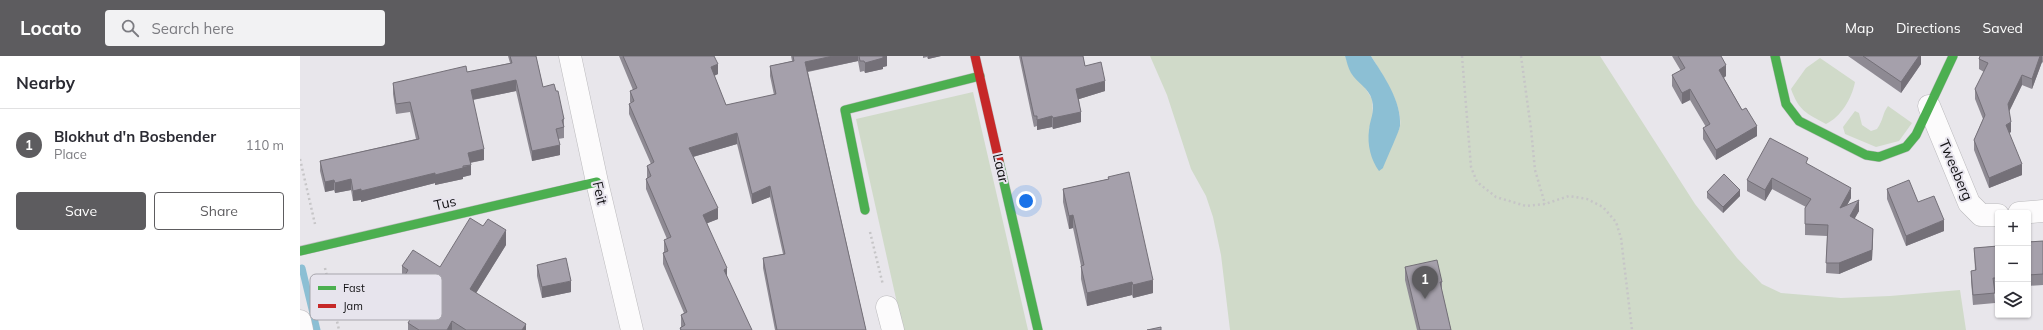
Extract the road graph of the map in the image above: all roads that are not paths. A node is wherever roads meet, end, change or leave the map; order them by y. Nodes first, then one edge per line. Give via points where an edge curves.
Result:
1 (570, 56) edge
2 (975, 56) edge
3 (1775, 56) edge
4 (1954, 56) edge
5 (980, 76) junction
6 (1929, 106) junction
7 (597, 182) junction
8 (865, 210) road end
9 (2043, 210) edge
10 (2031, 212) edge
11 (1995, 215) edge
12 (300, 251) edge
13 (887, 307) road end
14 (300, 321) edge
15 (302, 330) edge
16 (632, 330) edge
17 (892, 330) edge
18 (1038, 330) edge

1 - 7 street, Feit
2 - 5 street, Laar
3 - 6 street via 1786,104 1799,121 1866,155 1879,157 1906,147 1916,135
4 - 6 street
5 - 8 street via 845,110
5 - 18 street, Laar
6 - 11 street, Tweeberg via 1969,204 1981,215
7 - 12 street, Tus
7 - 16 street, Feit
9 - 10 street
13 - 17 street
14 - 15 street

